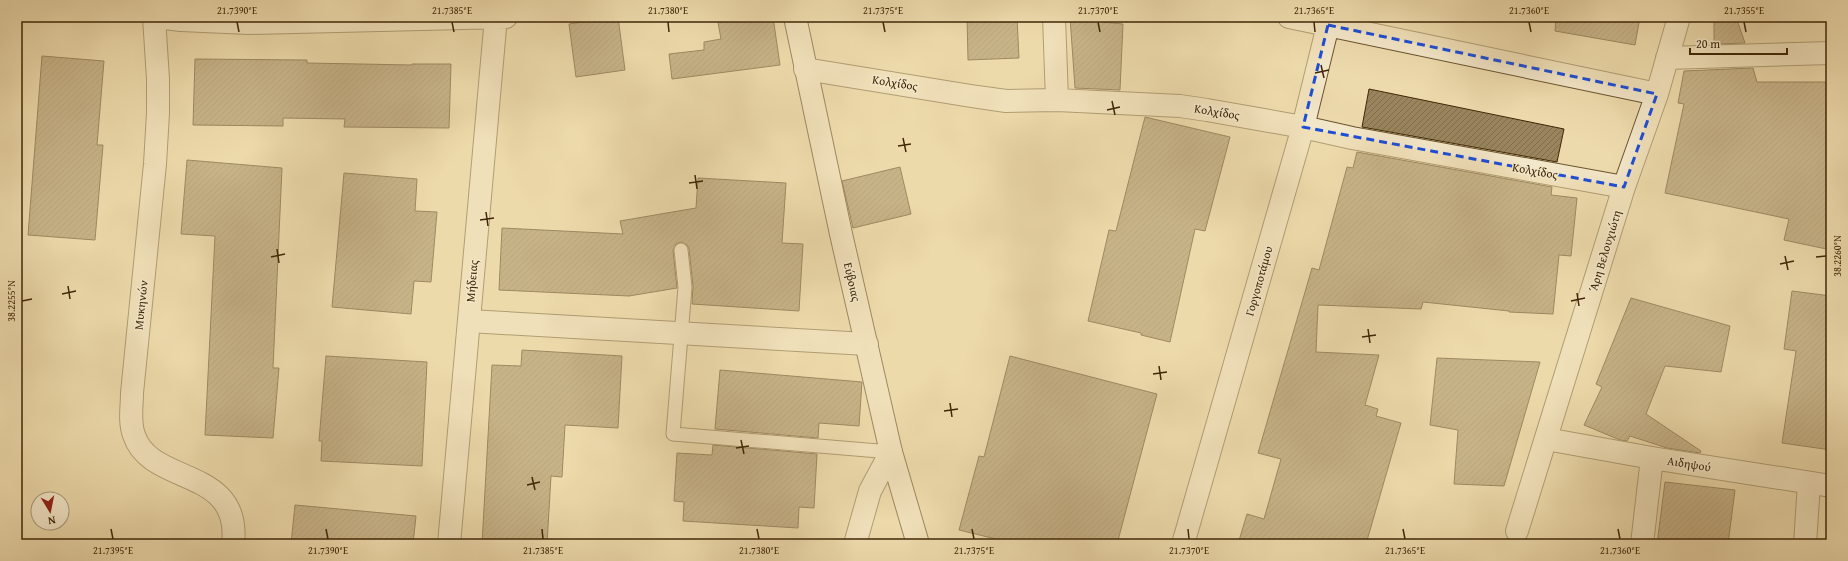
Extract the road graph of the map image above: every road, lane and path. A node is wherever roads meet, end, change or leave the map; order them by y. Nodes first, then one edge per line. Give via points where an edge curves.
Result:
1 (154, 17) edge
2 (157, 17) edge
3 (496, 17) edge
4 (506, 17) edge
5 (795, 17) edge
6 (1054, 17) edge
7 (1289, 17) edge
8 (1679, 17) edge
9 (1329, 21) edge
10 (1831, 53) edge
11 (1667, 58) junction
12 (805, 69) junction
13 (1657, 94) junction
14 (1057, 100) junction
15 (1303, 127) junction
16 (1624, 188) junction
17 (681, 250) dead end
18 (469, 321) junction
19 (681, 334) junction
20 (867, 344) junction
21 (1546, 439) junction
22 (891, 452) junction
23 (1652, 458) junction
24 (1809, 483) junction
25 (1831, 486) edge
26 (1518, 531) dead end
27 (233, 544) edge
28 (449, 544) edge
29 (855, 544) edge
30 (918, 544) edge
31 (1183, 544) edge
32 (1642, 544) edge
33 (1805, 544) edge

1 - 27 street, Μυκηνών via 158,112 131,416 134,436 143,451 158,462 215,492 227,506 233,524
2 - 3 street via 249,23
3 - 4 street
3 - 18 street, Μήδειας
5 - 12 street, Εύβοιας
6 - 14 street
7 - 9 street
8 - 11 street, Άρη Βελουχιώτη
9 - 13 street
9 - 15 street, Γοργοποτάμου
10 - 11 street
11 - 13 street, Άρη Βελουχιώτη
12 - 14 street, Κολχίδος via 1006,101
12 - 20 street, Εύβοιας
13 - 16 street, Άρη Βελουχιώτη
14 - 15 street, Κολχίδος via 1180,106
15 - 16 street, Κολχίδος
15 - 31 street, Γοργοποτάμου
16 - 21 street, Άρη Βελουχιώτη
17 - 19 lane via 685,287
18 - 19 street
18 - 28 street, Μήδειας
19 - 20 street
19 - 22 lane via 673,434
20 - 22 street, Εύβοιας
21 - 23 street, Αιδηψού
21 - 26 street, Άρη Βελουχιώτη
22 - 29 street via 870,491
22 - 30 street, Εύβοιας
23 - 24 street, Αιδηψού
23 - 32 street
24 - 25 street, Αιδηψού
24 - 33 street

